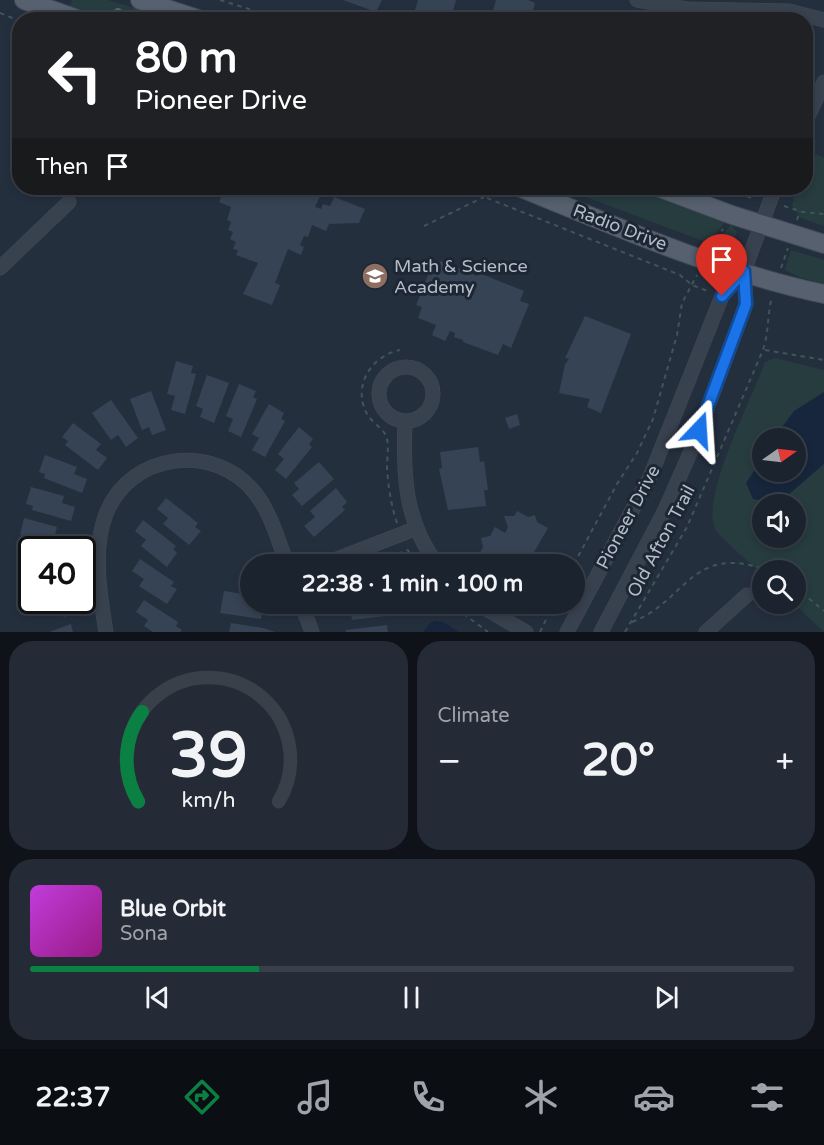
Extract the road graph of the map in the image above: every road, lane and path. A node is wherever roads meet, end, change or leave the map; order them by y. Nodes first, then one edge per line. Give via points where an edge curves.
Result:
1 (24, 0) edge
2 (140, 0) edge
3 (220, 0) edge
4 (637, 0) edge
5 (58, 12) edge
6 (177, 12) edge
7 (258, 12) edge
8 (796, 12) edge
9 (824, 82) edge
10 (813, 106) edge
11 (479, 195) edge
12 (539, 195) edge
13 (679, 195) edge
14 (742, 195) edge
15 (773, 195) edge
16 (484, 197) junction
17 (69, 202) dead end
18 (824, 214) edge
19 (732, 215) junction
20 (760, 224) junction
21 (424, 226) dead end
22 (792, 235) junction
23 (824, 244) edge
24 (705, 258) junction
25 (0, 268) edge
26 (744, 271) junction
27 (776, 282) junction
28 (692, 285) junction
29 (824, 294) edge
30 (400, 350) dead end
31 (763, 350) junction
32 (824, 360) edge
33 (405, 421) dead end
34 (396, 519) dead end
35 (417, 528) junction
36 (282, 554) edge
37 (350, 554) edge
38 (398, 554) edge
39 (410, 554) edge
40 (431, 554) edge
41 (579, 554) edge
42 (752, 565) edge
43 (747, 595) dead end
44 (806, 596) edge
45 (824, 611) edge
46 (305, 614) edge
47 (464, 614) edge
48 (495, 614) edge
49 (549, 614) edge
50 (632, 622) junction
51 (106, 632) edge
52 (312, 632) edge
53 (488, 632) edge
54 (526, 632) edge
55 (540, 632) edge
56 (567, 632) edge
57 (601, 632) edge
58 (625, 632) edge
59 (706, 632) edge

1 - 5 main road
2 - 6 main road
3 - 7 path
4 - 8 street via 687,9
9 - 10 street
11 - 16 path
12 - 24 main road, Radio Drive
13 - 19 main road
14 - 19 path
15 - 20 street, Pioneer Drive
16 - 21 path
16 - 28 path via 680,275
17 - 25 street
18 - 22 path, Old Afton Trail via 800,211
19 - 20 main road
19 - 24 path via 712,240
20 - 22 main road
20 - 26 street, Pioneer Drive
22 - 23 main road
22 - 27 path, Old Afton Trail
24 - 26 main road, Radio Drive
24 - 28 path
26 - 27 main road, Radio Drive
26 - 56 street, Pioneer Drive via 722,296 650,477
26 - 57 street, Pioneer Drive via 746,304 696,437 665,510
27 - 29 main road, Radio Drive
27 - 31 path, Old Afton Trail
28 - 41 path via 681,303 677,335 653,419
30 - 34 path via 374,363 363,389 367,414 387,436 388,482
31 - 32 path
31 - 50 path, Old Afton Trail via 687,527
33 - 35 street via 405,486
35 - 37 street
35 - 40 street
36 - 51 street via 266,509 239,477 185,459 156,466 129,482 106,514 99,578
38 - 39 path via 408,550
42 - 50 path via 729,562 691,576 646,617
43 - 59 street
44 - 45 path
46 - 52 street
47 - 53 path
48 - 54 street
49 - 55 path
50 - 58 path, Old Afton Trail

